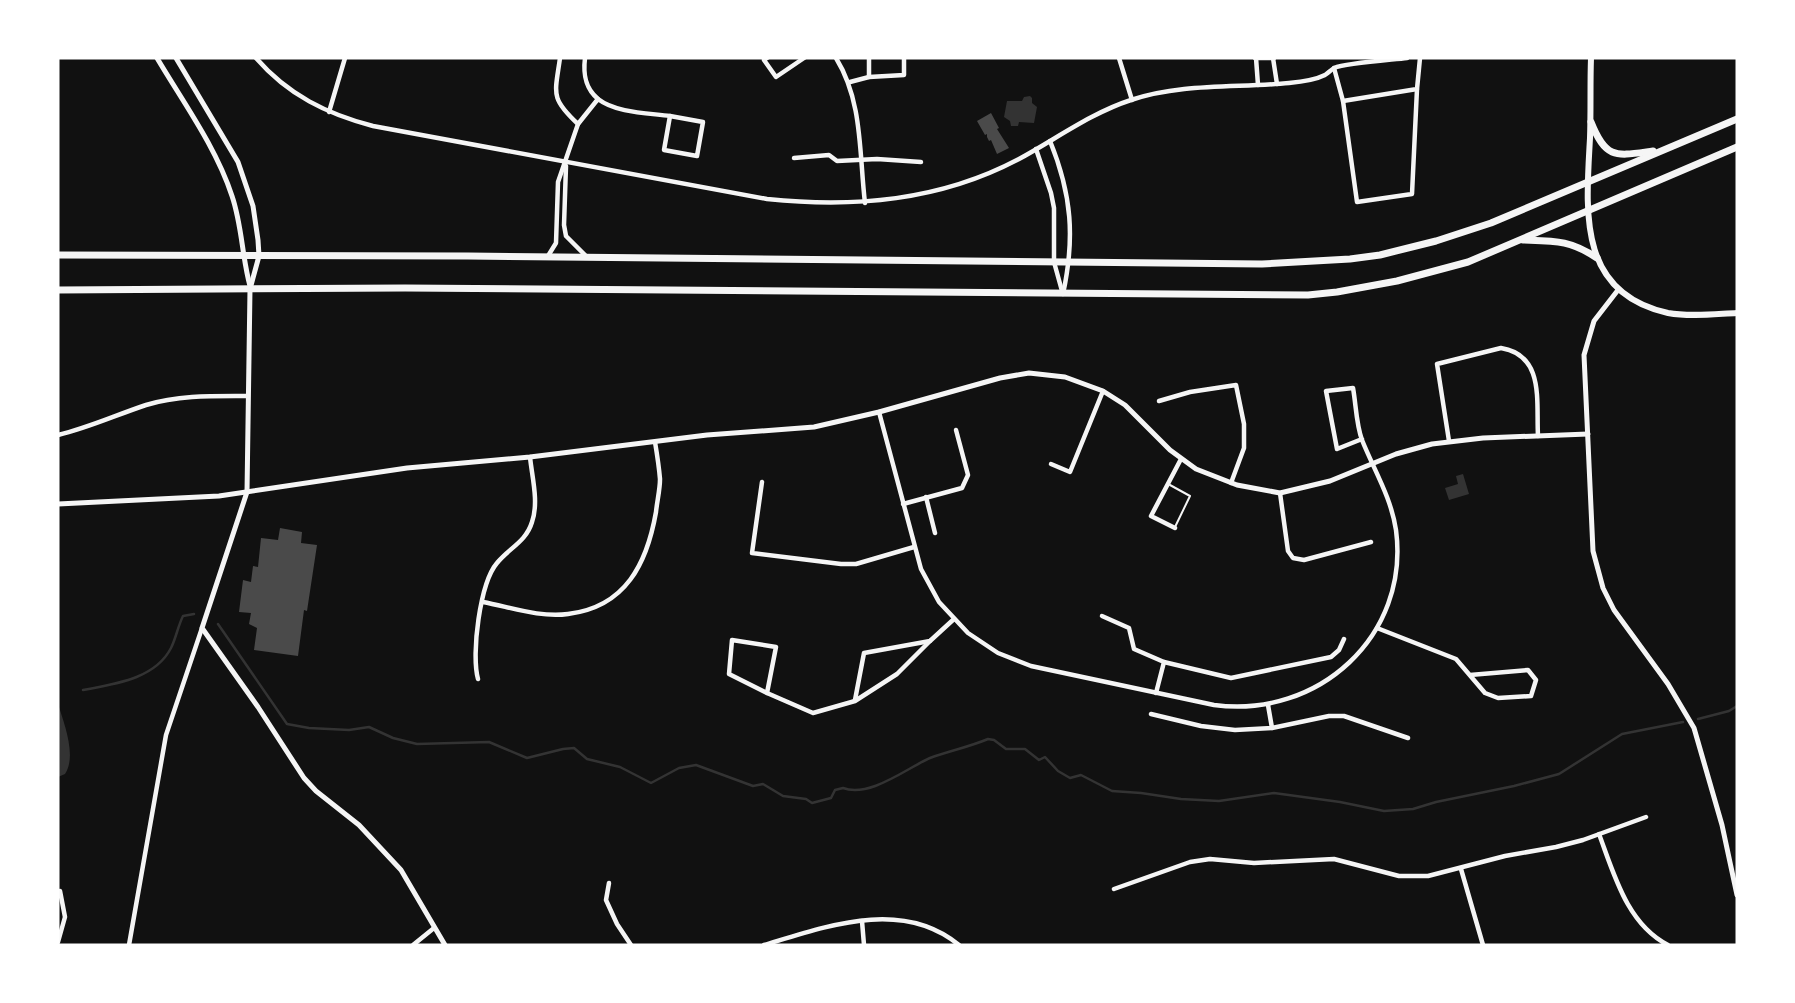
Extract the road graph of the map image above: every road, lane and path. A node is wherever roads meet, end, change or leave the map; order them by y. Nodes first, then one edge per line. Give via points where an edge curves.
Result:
1 (157, 58) edge
2 (176, 58) edge
3 (256, 58) edge
4 (345, 58) edge
5 (561, 58) edge
6 (585, 58) edge
7 (767, 58) edge
8 (801, 58) edge
9 (836, 58) edge
10 (869, 58) edge
11 (904, 58) edge
12 (1119, 58) edge
13 (1255, 58) edge
14 (1273, 58) edge
15 (1407, 58) edge
16 (1420, 58) edge
17 (1591, 58) edge
18 (1396, 59) edge
19 (1334, 68) junction
20 (869, 77) junction
21 (850, 82) junction
22 (1277, 84) junction
23 (1258, 85) junction
24 (1417, 89) junction
25 (598, 99) junction
26 (1132, 100) junction
27 (1343, 101) junction
28 (329, 112) junction
29 (670, 116) junction
30 (1737, 119) edge
31 (1591, 122) junction
32 (578, 124) junction
33 (1050, 141) junction
34 (1737, 147) edge
35 (1036, 149) junction
36 (1664, 149) junction
37 (793, 158) dead end
38 (860, 159) junction
39 (565, 162) junction
40 (921, 162) dead end
41 (1588, 181) junction
42 (865, 203) junction
43 (1587, 212) junction
44 (1519, 240) junction
45 (58, 255) edge
46 (242, 256) junction
47 (259, 256) junction
48 (547, 257) junction
49 (587, 258) junction
50 (1597, 258) junction
51 (1054, 262) junction
52 (1070, 262) junction
53 (250, 289) junction
54 (58, 290) edge
55 (1618, 290) junction
56 (1063, 294) junction
57 (1737, 313) edge
58 (1103, 391) junction
59 (248, 396) junction
60 (1158, 401) dead end
61 (879, 412) junction
62 (956, 430) dead end
63 (1588, 433) junction
64 (58, 435) edge
65 (1538, 436) junction
66 (1362, 439) junction
67 (1449, 441) junction
68 (656, 442) junction
69 (530, 457) junction
70 (1181, 459) junction
71 (1373, 462) junction
72 (1051, 464) dead end
73 (762, 482) dead end
74 (1231, 483) junction
75 (1168, 484) junction
76 (247, 492) junction
77 (1280, 493) junction
78 (926, 498) junction
79 (58, 504) edge
80 (903, 504) junction
81 (1175, 528) joint
82 (935, 533) dead end
83 (1371, 542) dead end
84 (914, 547) junction
85 (483, 602) junction
86 (1102, 616) dead end
87 (954, 619) junction
88 (202, 628) junction
89 (1377, 628) junction
90 (1344, 639) dead end
91 (930, 641) junction
92 (1164, 662) junction
93 (1471, 675) junction
94 (478, 679) dead end
95 (767, 693) junction
96 (1156, 693) junction
97 (855, 701) junction
98 (1268, 705) junction
99 (1151, 715) dead end
100 (1272, 728) junction
101 (1408, 738) dead end
102 (1646, 817) dead end
103 (1599, 834) junction
104 (1461, 869) junction
105 (609, 883) dead end
106 (1114, 889) dead end
107 (60, 891) dead end
108 (1737, 895) edge
109 (862, 921) junction
110 (434, 928) junction
111 (58, 942) edge
112 (129, 945) edge
113 (413, 945) edge
114 (445, 945) edge
115 (631, 945) edge
116 (764, 945) edge
117 (864, 945) edge
118 (959, 945) edge
119 (1483, 945) edge
120 (1668, 945) edge

1 - 46 street via 219,165 232,196
2 - 47 street via 238,162 253,206
3 - 28 street via 289,89
4 - 28 street
5 - 32 street via 557,100
6 - 25 street via 585,78
7 - 8 street via 764,60 776,77
9 - 21 street
10 - 20 street
11 - 20 street via 904,75
12 - 26 street
13 - 14 street
13 - 23 street
14 - 22 street
15 - 18 street
16 - 24 street
17 - 31 main road
18 - 19 street
19 - 22 street via 1324,75
19 - 27 street
20 - 21 street
21 - 38 street
22 - 23 street
23 - 26 street via 1174,91
24 - 27 street
24 - 27 street via 1412,194 1357,202
25 - 29 street via 618,108
25 - 32 street
26 - 33 street
28 - 39 street via 373,126
29 - 29 street via 703,122 697,156 664,150
30 - 36 highway
31 - 36 highway via 1600,142 1615,155
31 - 41 main road
32 - 39 street
33 - 35 street
33 - 52 street via 1067,191
34 - 43 highway
35 - 42 street via 944,189
35 - 51 street via 1054,208
36 - 41 highway
37 - 38 street via 829,155 837,161
38 - 40 street
38 - 42 street
39 - 42 street via 767,199
39 - 48 street via 558,181 555,248
39 - 49 street via 566,236
41 - 43 main road
41 - 52 highway via 1464,233 1380,255 1291,263
43 - 44 highway
43 - 50 main road
44 - 50 highway via 1563,241
44 - 56 highway via 1432,273 1337,292
45 - 46 highway
46 - 47 highway
46 - 53 street
47 - 48 highway
47 - 53 street
48 - 49 highway
49 - 51 highway
50 - 55 main road
51 - 52 highway
51 - 56 street
52 - 56 street
53 - 54 highway
53 - 56 highway
53 - 59 street
55 - 57 main road via 1635,302 1667,312
55 - 63 street via 1594,321 1585,350
58 - 61 street via 1065,377 1029,373
58 - 70 street via 1125,405
58 - 72 street via 1070,472
59 - 64 street via 169,399
59 - 76 street
60 - 74 street via 1236,385 1244,448
61 - 68 street via 814,427
61 - 80 street
62 - 78 street via 968,475 962,488
63 - 65 street
63 - 108 street via 1592,537 1599,578 1614,610 1694,728
65 - 67 street
65 - 67 street via 1530,363 1512,349 1502,348 1437,365
66 - 66 street via 1337,449 1326,391 1353,387
66 - 71 street
67 - 71 street
68 - 69 street
68 - 85 street via 660,486 652,534 644,559 625,586 596,606 569,614
69 - 76 street via 407,468
69 - 85 street via 532,522 522,541 492,570
70 - 74 street
70 - 75 street
71 - 77 street via 1330,481
71 - 89 street via 1392,510 1397,550 1391,593
73 - 84 street via 752,553 856,564
74 - 77 street
75 - 81 lane via 1190,496
75 - 81 street via 1151,516
76 - 79 street
76 - 88 street
77 - 83 street via 1288,551 1293,558 1304,560
78 - 80 street
78 - 82 street
80 - 84 street
84 - 87 street via 930,587
85 - 94 street via 474,652
86 - 92 street via 1129,628 1134,649
87 - 91 street
87 - 96 street via 984,644 1014,660
88 - 110 street via 304,778 392,859
88 - 112 street via 166,735
89 - 93 street via 1456,659
89 - 98 street via 1345,667 1319,686
90 - 92 street via 1331,657 1231,678
91 - 97 street via 897,674
91 - 97 street via 864,653
92 - 96 street
93 - 93 street via 1485,693 1498,698 1531,695 1536,680 1528,670
95 - 95 street via 729,674 732,640 776,647
95 - 97 street via 813,713
96 - 98 street via 1225,706
98 - 100 street
99 - 100 street via 1235,730
100 - 101 street via 1344,716
102 - 103 street
103 - 104 street
103 - 120 street via 1628,907
104 - 106 street via 1415,877 1334,859 1254,863 1210,859
104 - 119 street
105 - 115 street via 606,900
107 - 111 street via 65,917
109 - 116 street
109 - 117 street
109 - 118 street via 917,922
110 - 113 street
110 - 114 street

